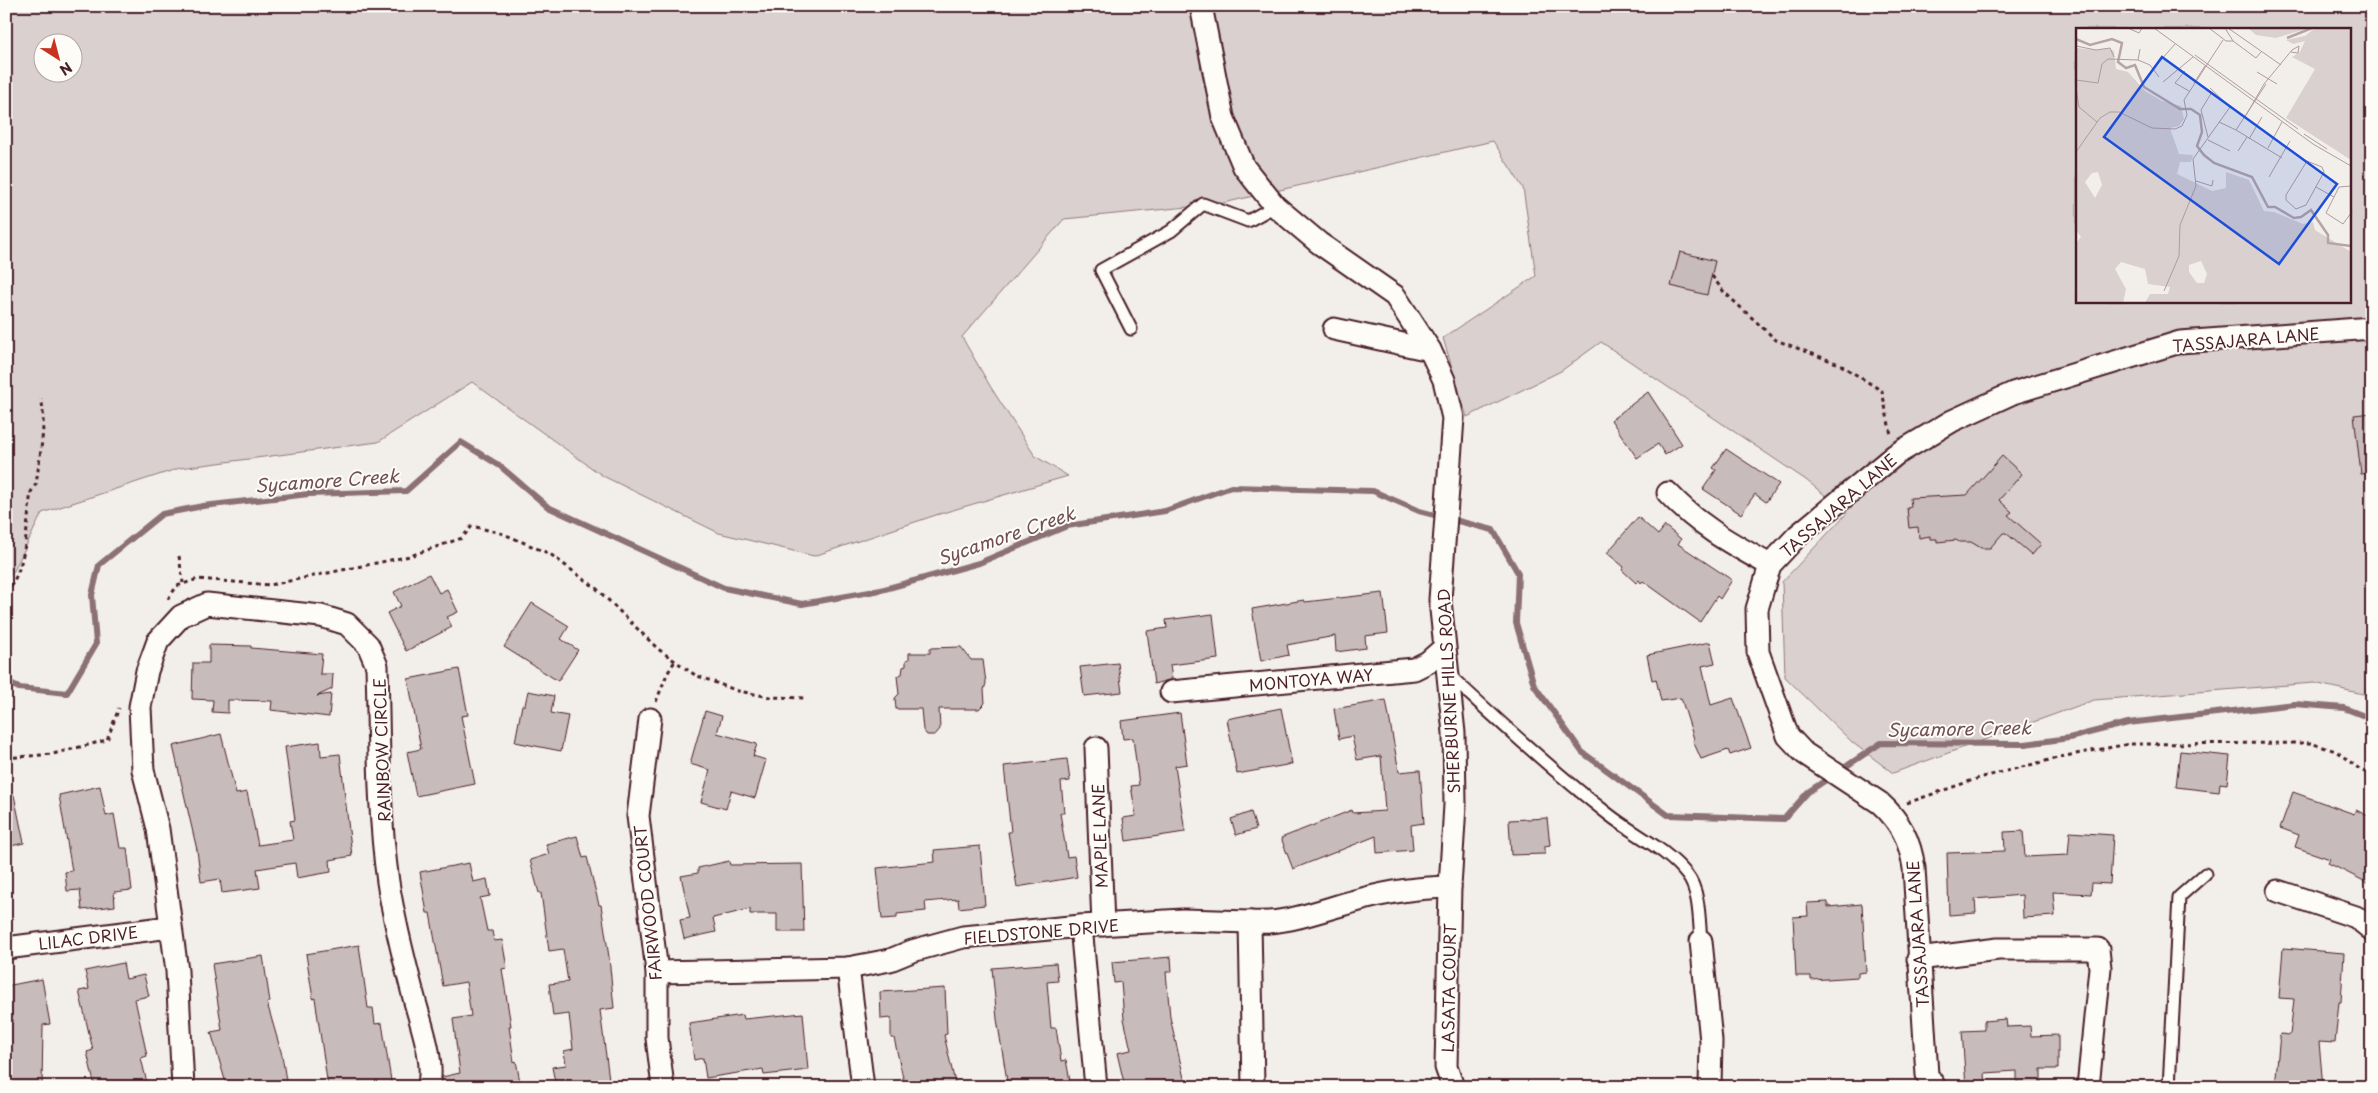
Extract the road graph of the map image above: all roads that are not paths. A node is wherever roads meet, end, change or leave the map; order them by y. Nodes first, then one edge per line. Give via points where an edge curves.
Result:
1 (1201, 6) edge
2 (1275, 206) junction
3 (2372, 328) edge
4 (1131, 329) dead end
5 (1334, 329) dead end
6 (1430, 350) junction
7 (1668, 493) dead end
8 (1770, 565) junction
9 (1444, 648) junction
10 (1447, 674) junction
11 (1171, 692) dead end
12 (650, 719) road end
13 (1096, 748) dead end
14 (2205, 874) dead end
15 (1450, 887) junction
16 (2278, 891) dead end
17 (1250, 922) junction
18 (1103, 925) junction
19 (1082, 926) junction
20 (170, 927) junction
21 (2372, 930) edge
22 (1701, 941) joint
23 (6, 948) edge
24 (1918, 959) junction
25 (848, 968) junction
26 (657, 972) junction
27 (1927, 1083) edge
28 (183, 1087) edge
29 (428, 1087) edge
30 (663, 1087) edge
31 (863, 1087) edge
32 (1096, 1087) edge
33 (1254, 1087) edge
34 (1453, 1087) edge
35 (1710, 1087) edge
36 (2088, 1087) edge
37 (2169, 1087) edge

1 - 2 street, SHERBURNE HILLS ROAD via 1223,117 1244,167
2 - 4 lane via 1248,221 1203,204 1171,231 1100,270
2 - 6 street, SHERBURNE HILLS ROAD via 1320,243 1395,296
3 - 8 street, TASSAJARA LANE via 2180,342 2013,392 1952,421 1895,455 1798,535
5 - 6 street
6 - 9 street, SHERBURNE HILLS ROAD via 1444,380 1453,418 1440,600
7 - 8 street via 1688,515 1717,536
8 - 24 street, TASSAJARA LANE via 1757,609 1758,652 1788,736 1804,753 1886,808 1906,834 1914,868
9 - 10 street, SHERBURNE HILLS ROAD
9 - 11 street, MONTOYA WAY via 1414,669
10 - 15 street, SHERBURNE HILLS ROAD via 1454,733 1455,805
10 - 22 lane via 1609,815 1675,862 1688,876 1696,898
12 - 26 street, FAIRWOOD COURT via 638,816
13 - 18 street, MAPLE LANE
14 - 37 lane via 2179,897
15 - 17 street via 1403,889 1288,920 1269,924
15 - 34 street, LASATA COURT via 1446,1067
16 - 21 street via 2356,917
17 - 18 street, FIELDSTONE DRIVE via 1183,920
17 - 33 street
18 - 19 street, FIELDSTONE DRIVE
19 - 25 street, FIELDSTONE DRIVE via 964,937 890,960
19 - 32 street
20 - 23 street, LILAC DRIVE
20 - 28 street, RAINBOW CIRCLE via 177,971
20 - 29 street, RAINBOW CIRCLE via 158,829 143,770 140,707 147,671 158,641 181,616 207,604 321,616 347,624 368,645 377,666 388,882 427,1047
22 - 35 street via 1710,1041
24 - 27 street, TASSAJARA LANE
24 - 36 street via 1998,949 2098,949 2100,968
25 - 26 street, FIELDSTONE DRIVE
25 - 31 street
26 - 30 street, FAIRWOOD COURT via 657,1038

